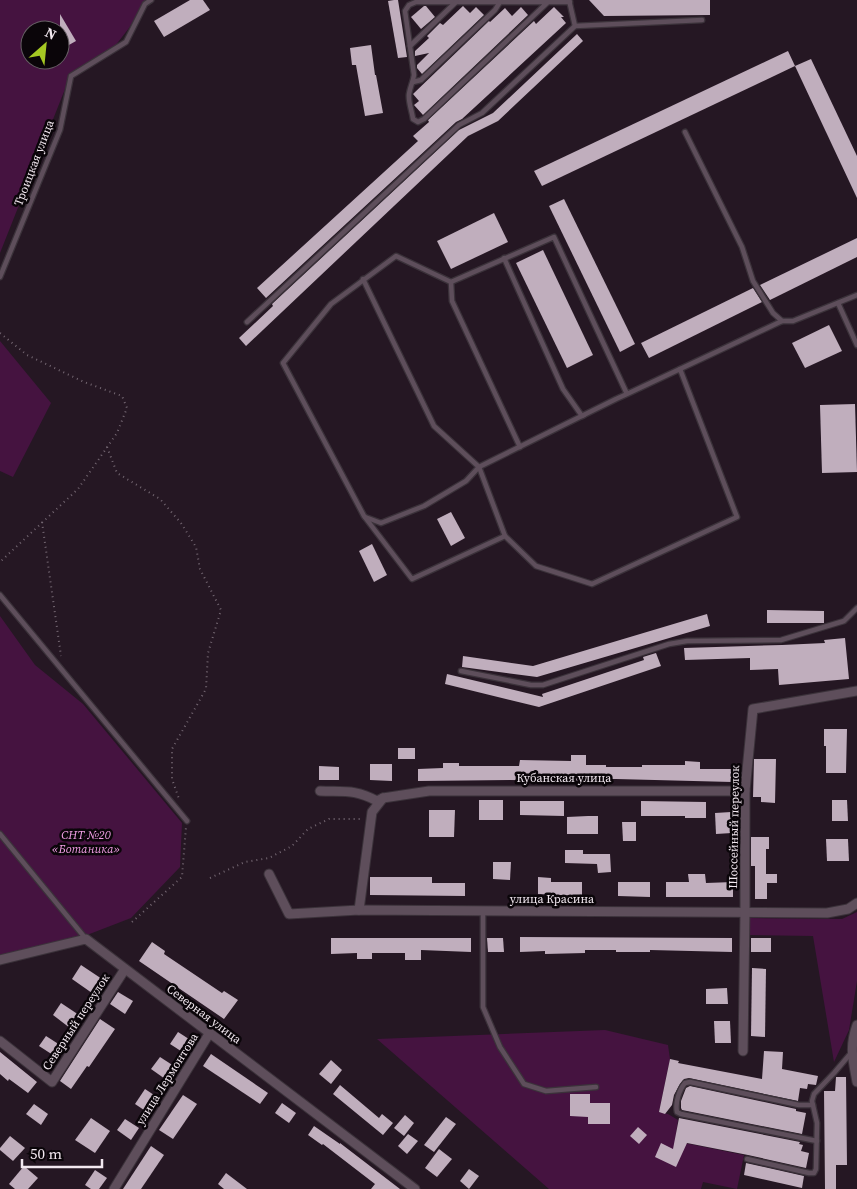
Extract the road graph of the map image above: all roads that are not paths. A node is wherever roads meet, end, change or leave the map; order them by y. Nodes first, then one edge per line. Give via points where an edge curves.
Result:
1 (151, 0) edge
2 (569, 1) edge
3 (456, 2) junction
4 (500, 2) junction
5 (548, 2) junction
6 (702, 20) dead end
7 (575, 26) junction
8 (410, 46) junction
9 (414, 82) junction
10 (685, 132) dead end
11 (504, 258) junction
12 (0, 277) edge
13 (363, 280) junction
14 (451, 282) junction
15 (857, 295) edge
16 (838, 303) junction
17 (782, 321) junction
18 (247, 322) dead end
19 (857, 345) edge
20 (680, 369) junction
21 (627, 394) junction
22 (582, 416) junction
23 (520, 447) junction
24 (479, 467) junction
25 (364, 516) junction
26 (505, 536) junction
27 (0, 595) edge
28 (857, 608) edge
29 (461, 671) dead end
30 (857, 691) edge
31 (320, 791) dead end
32 (744, 791) junction
33 (383, 798) junction
34 (187, 821) road end
35 (0, 834) edge
36 (269, 874) dead end
37 (857, 903) edge
38 (359, 910) junction
39 (483, 911) junction
40 (745, 912) junction
41 (86, 939) junction
42 (0, 960) edge
43 (125, 969) junction
44 (857, 1025) edge
45 (209, 1034) junction
46 (0, 1041) edge
47 (854, 1050) edge
48 (743, 1051) dead end
49 (857, 1082) edge
50 (596, 1087) dead end
51 (813, 1105) junction
52 (817, 1141) junction
53 (747, 1159) dead end
54 (114, 1189) edge
55 (415, 1189) edge

1 - 12 lane, Троицкая улица via 126,42 71,76 60,130
2 - 5 lane
2 - 7 lane
3 - 4 lane
3 - 8 lane
3 - 8 lane via 409,4 405,11
4 - 5 lane
4 - 9 lane via 421,80
5 - 9 lane via 418,122 413,119 409,98
6 - 7 lane
7 - 18 lane via 482,113 459,125
8 - 9 lane
10 - 17 lane via 742,247 753,281 773,313
11 - 14 lane
11 - 21 lane via 554,236
11 - 22 lane via 563,389
13 - 14 lane via 396,256
13 - 24 lane via 434,426
13 - 25 lane via 331,304 283,363
14 - 23 lane via 452,302
15 - 16 lane
16 - 17 lane via 793,321
16 - 19 lane
17 - 20 lane
20 - 21 lane
20 - 22 lane
20 - 26 lane via 737,517 592,584 536,566
21 - 22 lane
22 - 23 lane
23 - 24 lane
24 - 25 lane via 466,481 424,506 380,523
24 - 26 lane
25 - 26 lane via 412,579
27 - 34 lane
28 - 29 lane via 844,621 781,640 669,644 543,685
30 - 32 street, Шоссейный переулок via 753,709
31 - 33 street, Кубанская улица via 350,791 376,801
32 - 33 street, Кубанская улица via 429,791
32 - 40 street, Шоссейный переулок
33 - 38 street via 372,812
35 - 41 lane, Северная улица
36 - 38 street, улица Красина via 289,914
37 - 40 street, улица Красина via 848,909 827,914
38 - 39 street, улица Красина
39 - 40 street, улица Красина
39 - 50 lane via 483,1006 500,1047 524,1084 546,1091
40 - 48 street, Шоссейный переулок
41 - 42 street
41 - 43 street, Северная улица
43 - 45 street, Северная улица
43 - 46 street, Северный переулок via 52,1082
44 - 47 street
45 - 54 street, улица Лермонтова
45 - 55 street, Северная улица
47 - 49 street
47 - 51 lane via 814,1094
51 - 52 lane
51 - 52 lane via 799,1105 690,1082 681,1087 676,1107 681,1114
52 - 53 lane via 814,1173

